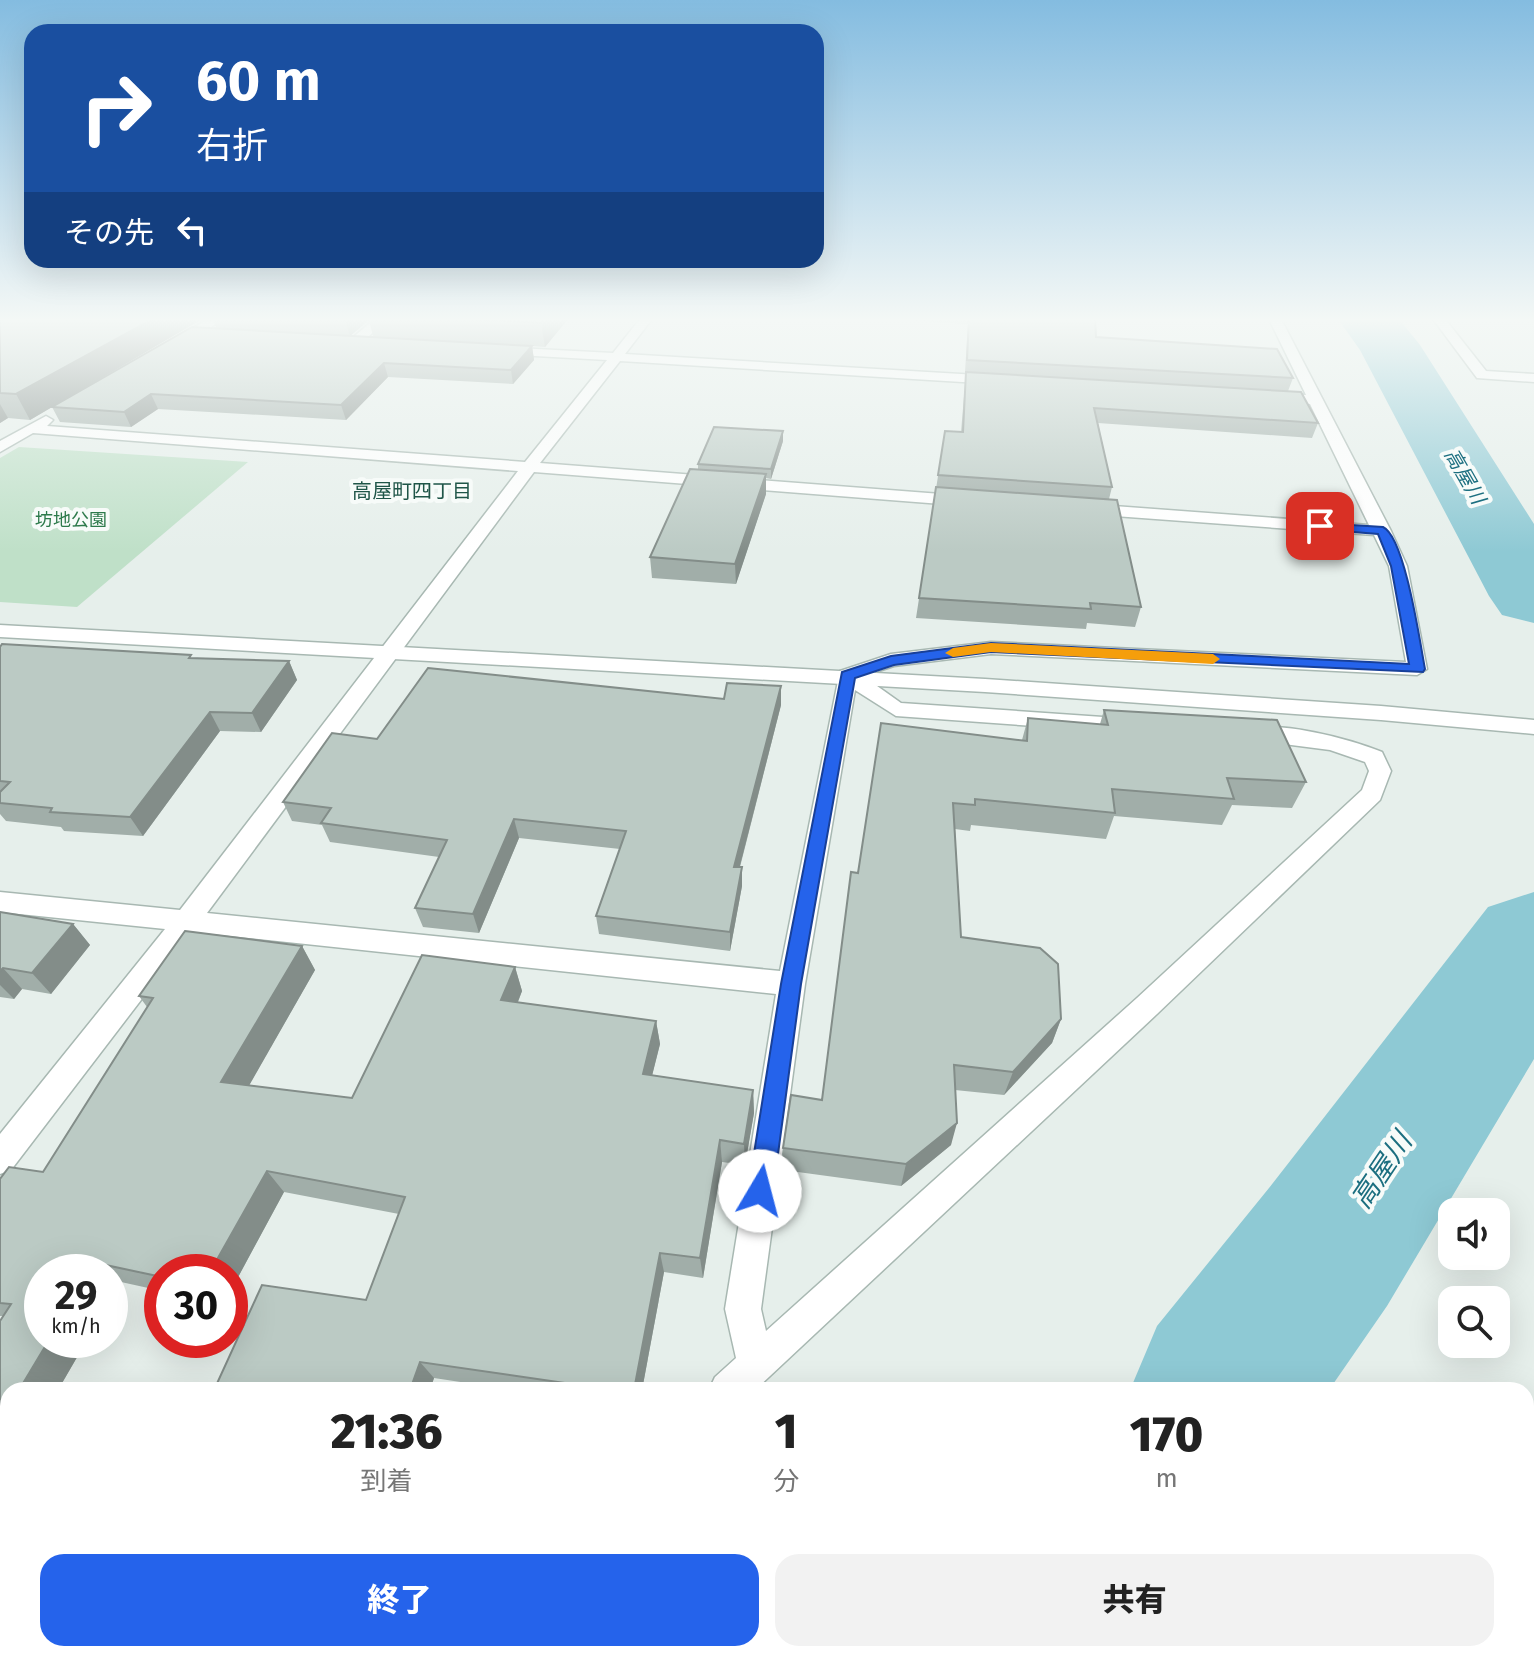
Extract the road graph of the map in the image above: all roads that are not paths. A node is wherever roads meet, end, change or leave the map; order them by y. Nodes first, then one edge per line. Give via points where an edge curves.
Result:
1 (584, 397) edge
2 (1262, 397) edge
3 (1314, 397) edge
4 (1316, 400) junction
5 (59, 413) edge
6 (32, 429) junction
7 (0, 447) edge
8 (528, 469) junction
9 (988, 502) edge
10 (1067, 508) edge
11 (1383, 531) junction
12 (0, 631) edge
13 (387, 654) junction
14 (847, 675) junction
15 (1534, 727) edge
16 (1158, 728) edge
17 (1235, 733) edge
18 (0, 902) edge
19 (185, 923) junction
20 (791, 984) junction
21 (0, 1159) edge
22 (756, 1365) junction
23 (737, 1382) edge

1 - 8 street
2 - 4 street
3 - 4 street
4 - 11 street
5 - 6 street
6 - 7 street
6 - 8 street
8 - 9 street
8 - 13 street
10 - 11 street
11 - 14 street via 1398,566 1417,669 991,648 891,660
12 - 13 street
13 - 14 street
13 - 19 street
14 - 15 street
14 - 16 street via 896,709
14 - 20 street
17 - 22 street via 1350,746 1374,757 1380,771 1372,794
18 - 19 street
19 - 20 street
19 - 21 street
20 - 22 street via 743,1309
22 - 23 street

